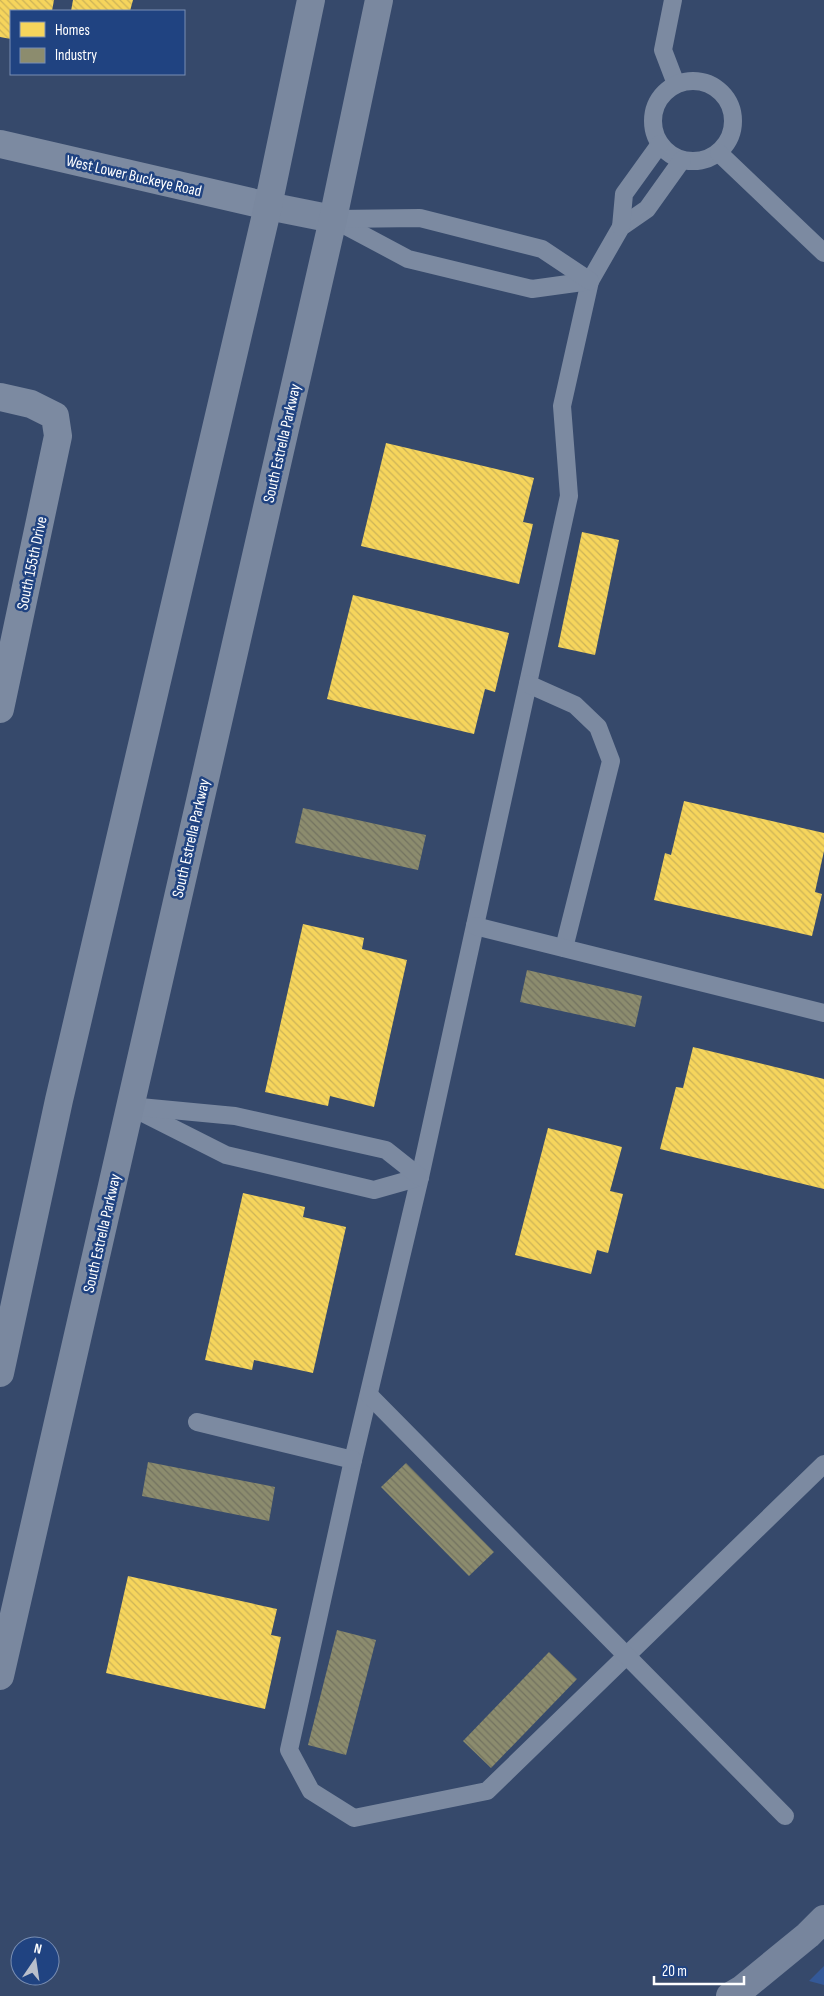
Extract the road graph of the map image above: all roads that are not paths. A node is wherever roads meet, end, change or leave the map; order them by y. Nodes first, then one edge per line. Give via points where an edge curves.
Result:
1 (311, 0) edge
2 (379, 0) edge
3 (673, 0) edge
4 (676, 84) junction
5 (0, 144) edge
6 (660, 144) junction
7 (719, 153) junction
8 (682, 160) junction
9 (268, 206) junction
10 (332, 219) junction
11 (621, 227) junction
12 (824, 253) edge
13 (590, 281) junction
14 (0, 397) edge
15 (528, 684) junction
16 (0, 709) edge
17 (475, 926) junction
18 (564, 948) junction
19 (824, 1013) edge
20 (129, 1106) junction
21 (420, 1177) junction
22 (0, 1373) edge
23 (369, 1395) junction
24 (197, 1422) dead end
25 (353, 1460) junction
26 (824, 1464) edge
27 (626, 1656) junction
28 (0, 1676) edge
29 (785, 1816) dead end
30 (824, 1920) edge
31 (730, 1996) edge

1 - 9 main road
2 - 10 main road, South Estrella Parkway
3 - 4 lane via 663,50
4 - 6 lane via 664,92 656,104 654,132
4 - 7 lane via 704,82 715,87 732,106 733,132
5 - 9 street, West Lower Buckeye Road
6 - 8 lane
6 - 11 lane via 624,194
7 - 8 lane via 696,162
7 - 12 lane
8 - 11 lane via 647,209
9 - 10 main road
9 - 22 main road via 59,1100
10 - 13 lane via 420,218 542,249
10 - 13 lane via 408,259 494,280 532,289
10 - 20 main road, South Estrella Parkway
11 - 13 lane
13 - 15 lane via 562,406 569,496
14 - 16 street, South 155th Drive via 31,404 56,416 58,436
15 - 17 lane
15 - 18 lane via 575,705 598,727 611,761
17 - 18 lane
17 - 21 lane
18 - 19 lane
20 - 21 lane via 235,1116 386,1150
20 - 21 lane via 226,1155 374,1190
20 - 28 main road, South Estrella Parkway
21 - 23 lane
23 - 25 lane
23 - 27 lane
24 - 25 lane
25 - 27 lane via 289,1750 311,1791 354,1818 487,1791
26 - 27 lane
27 - 29 lane
30 - 31 street

